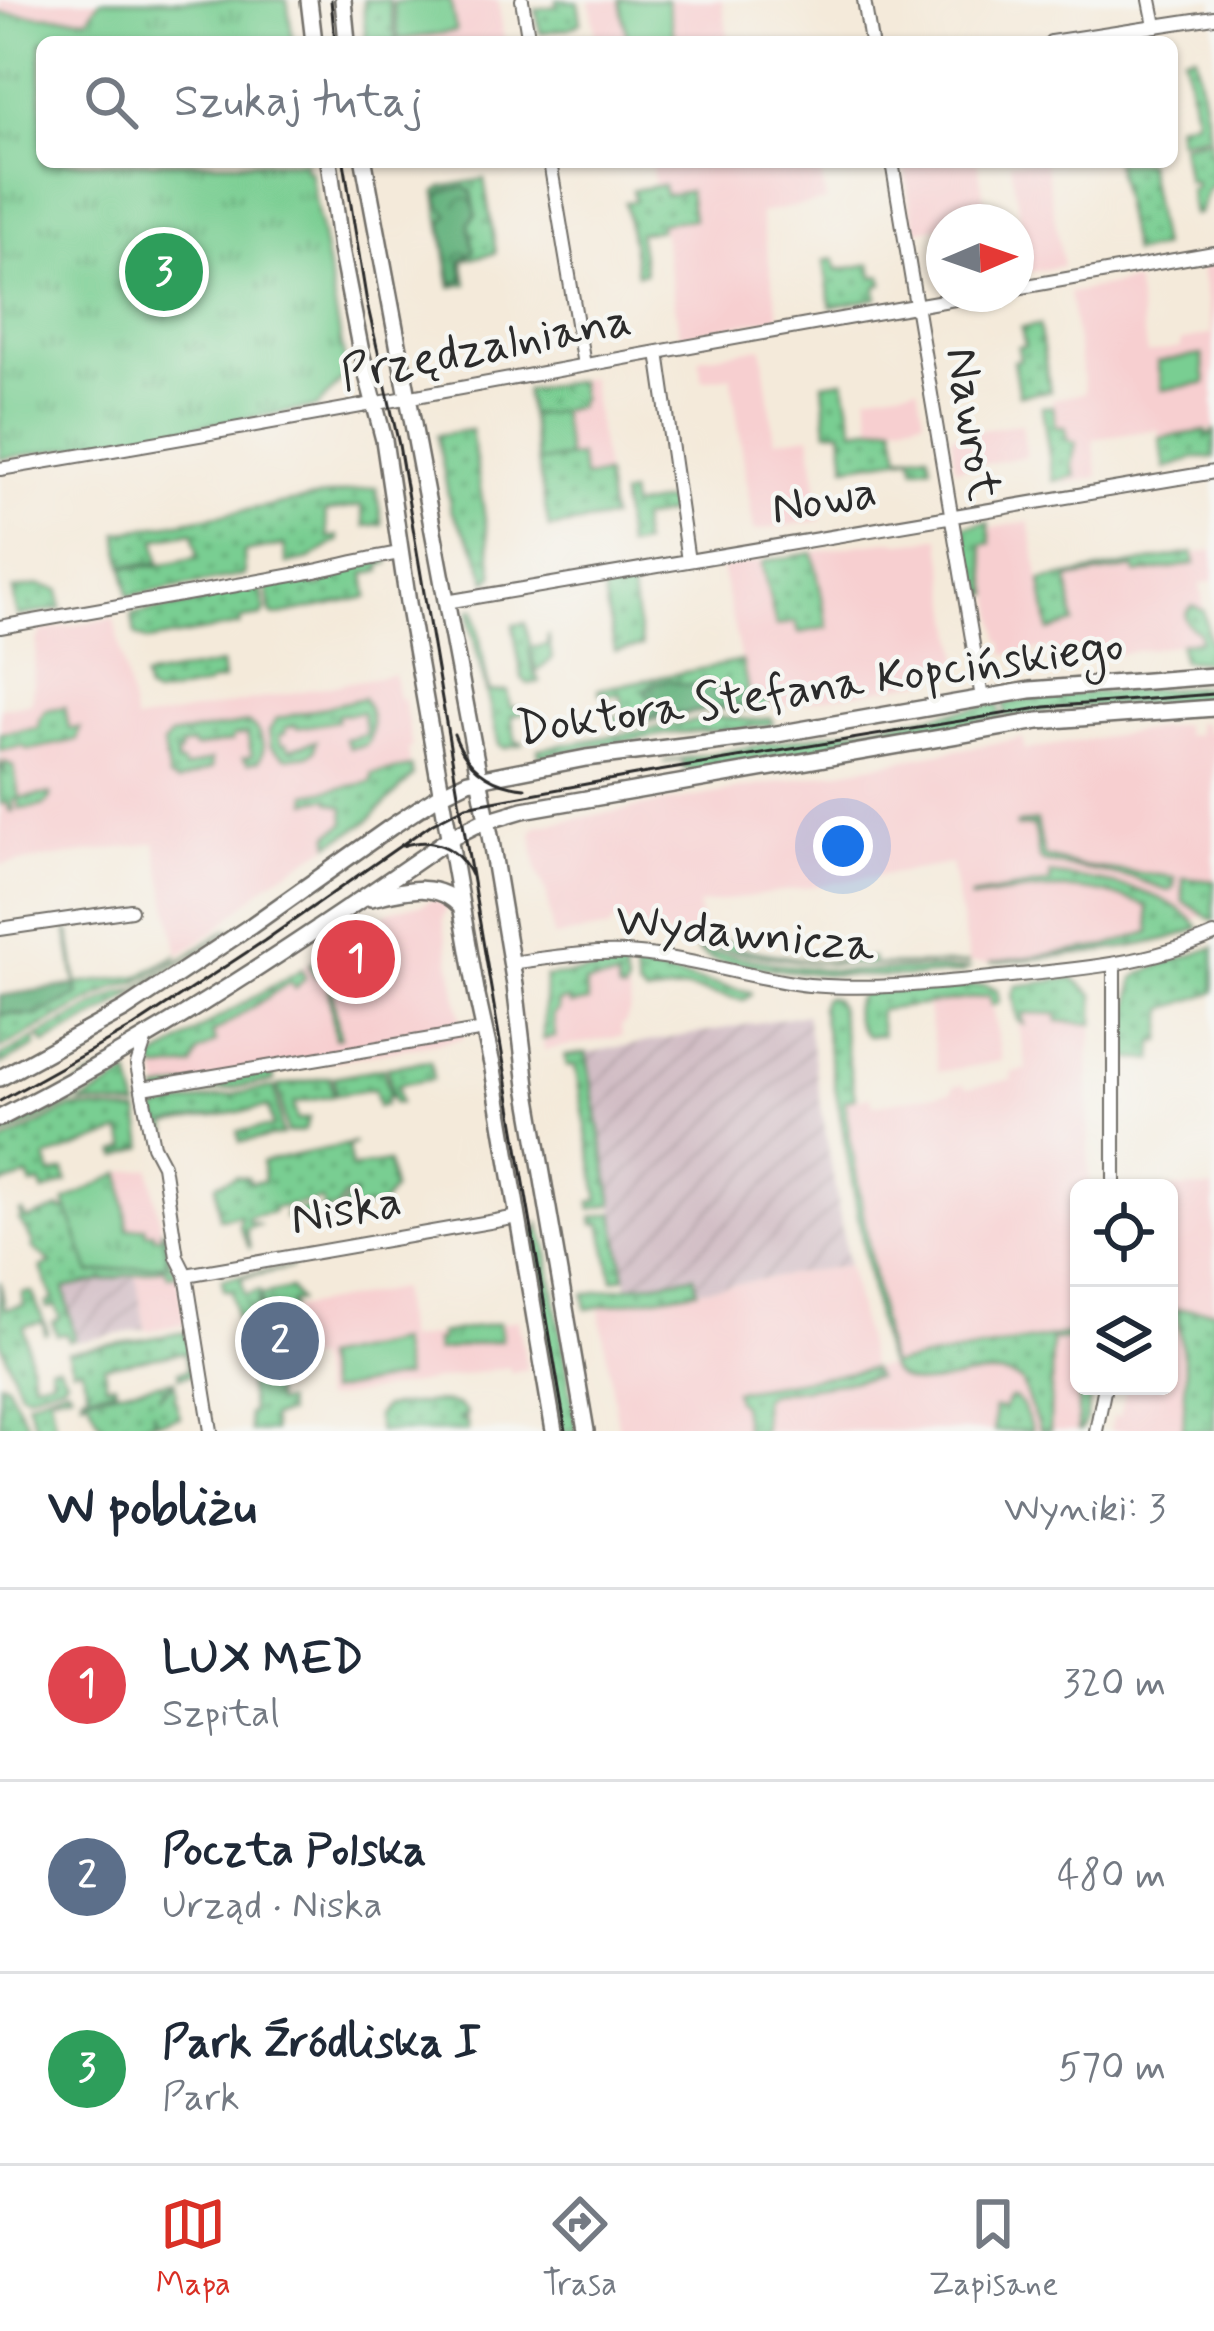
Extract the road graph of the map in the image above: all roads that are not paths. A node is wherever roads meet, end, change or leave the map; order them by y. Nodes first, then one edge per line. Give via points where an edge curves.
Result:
1 (309, 0) edge
2 (344, 0) edge
3 (522, 0) edge
4 (864, 0) edge
5 (1150, 0) edge
6 (1214, 16) edge
7 (1154, 26) junction
8 (313, 36) edge
9 (347, 36) edge
10 (528, 36) edge
11 (870, 36) edge
12 (1090, 36) edge
13 (330, 168) edge
14 (365, 168) edge
15 (551, 168) edge
16 (893, 168) edge
17 (1214, 253) edge
18 (1034, 285) edge
19 (926, 304) edge
20 (916, 306) junction
21 (658, 352) junction
22 (584, 365) junction
23 (408, 398) junction
24 (375, 404) junction
25 (0, 469) edge
26 (1214, 472) edge
27 (951, 517) junction
28 (401, 553) junction
29 (688, 561) junction
30 (446, 602) junction
31 (0, 627) edge
32 (1214, 676) edge
33 (982, 698) junction
34 (1214, 709) edge
35 (477, 778) junction
36 (441, 794) junction
37 (486, 820) junction
38 (450, 838) junction
39 (359, 901) junction
40 (462, 909) junction
41 (130, 910) dead end
42 (0, 929) edge
43 (1214, 935) edge
44 (512, 963) junction
45 (1114, 965) junction
46 (484, 1030) junction
47 (147, 1035) junction
48 (111, 1057) junction
49 (137, 1065) junction
50 (0, 1078) edge
51 (143, 1088) junction
52 (0, 1118) edge
53 (1114, 1179) edge
54 (518, 1217) junction
55 (186, 1275) junction
56 (1104, 1395) edge
57 (212, 1431) edge
58 (554, 1431) edge
59 (586, 1431) edge
60 (1096, 1431) edge

1 - 8 main road
2 - 9 main road
3 - 10 street
4 - 11 street
5 - 7 street
6 - 7 street
7 - 12 street
13 - 24 main road
14 - 23 main road
15 - 22 street
16 - 20 street, Nawrot
17 - 18 street
19 - 20 street, Przędzalniana
20 - 21 street, Przędzalniana
20 - 27 street, Nawrot
21 - 22 street, Przędzalniana
21 - 29 street
22 - 23 street, Przędzalniana
23 - 24 street, Przędzalniana
23 - 30 main road
24 - 25 street, Przędzalniana
24 - 28 main road
26 - 27 street, Nowa
27 - 29 street, Nowa
27 - 33 street, Nawrot
28 - 31 street
28 - 36 main road
29 - 30 street, Nowa
30 - 35 main road
32 - 33 main road, Doktora Stefana Kopcińskiego
33 - 35 main road, Doktora Stefana Kopcińskiego
34 - 37 main road, Doktora Stefana Kopcińskiego via 1039,721
35 - 36 main road, Doktora Stefana Kopcińskiego
35 - 37 main road
36 - 38 main road
36 - 50 main road, Doktora Stefana Kopcińskiego via 124,1010
37 - 38 main road, Doktora Stefana Kopcińskiego
37 - 44 main road
38 - 39 main road, Doktora Stefana Kopcińskiego
38 - 40 main road
39 - 40 main road via 429,890
39 - 47 main road, Doktora Stefana Kopcińskiego
40 - 46 main road
41 - 42 street
43 - 45 street, Wydawnicza
44 - 45 street, Wydawnicza via 626,953 844,987
44 - 59 main road
45 - 53 street
46 - 51 street
46 - 54 main road
47 - 48 main road, Doktora Stefana Kopcińskiego
47 - 49 street
48 - 49 street
48 - 52 main road, Doktora Stefana Kopcińskiego
49 - 51 street
51 - 55 street
54 - 55 street, Niska
54 - 58 main road
55 - 57 street
56 - 60 street

